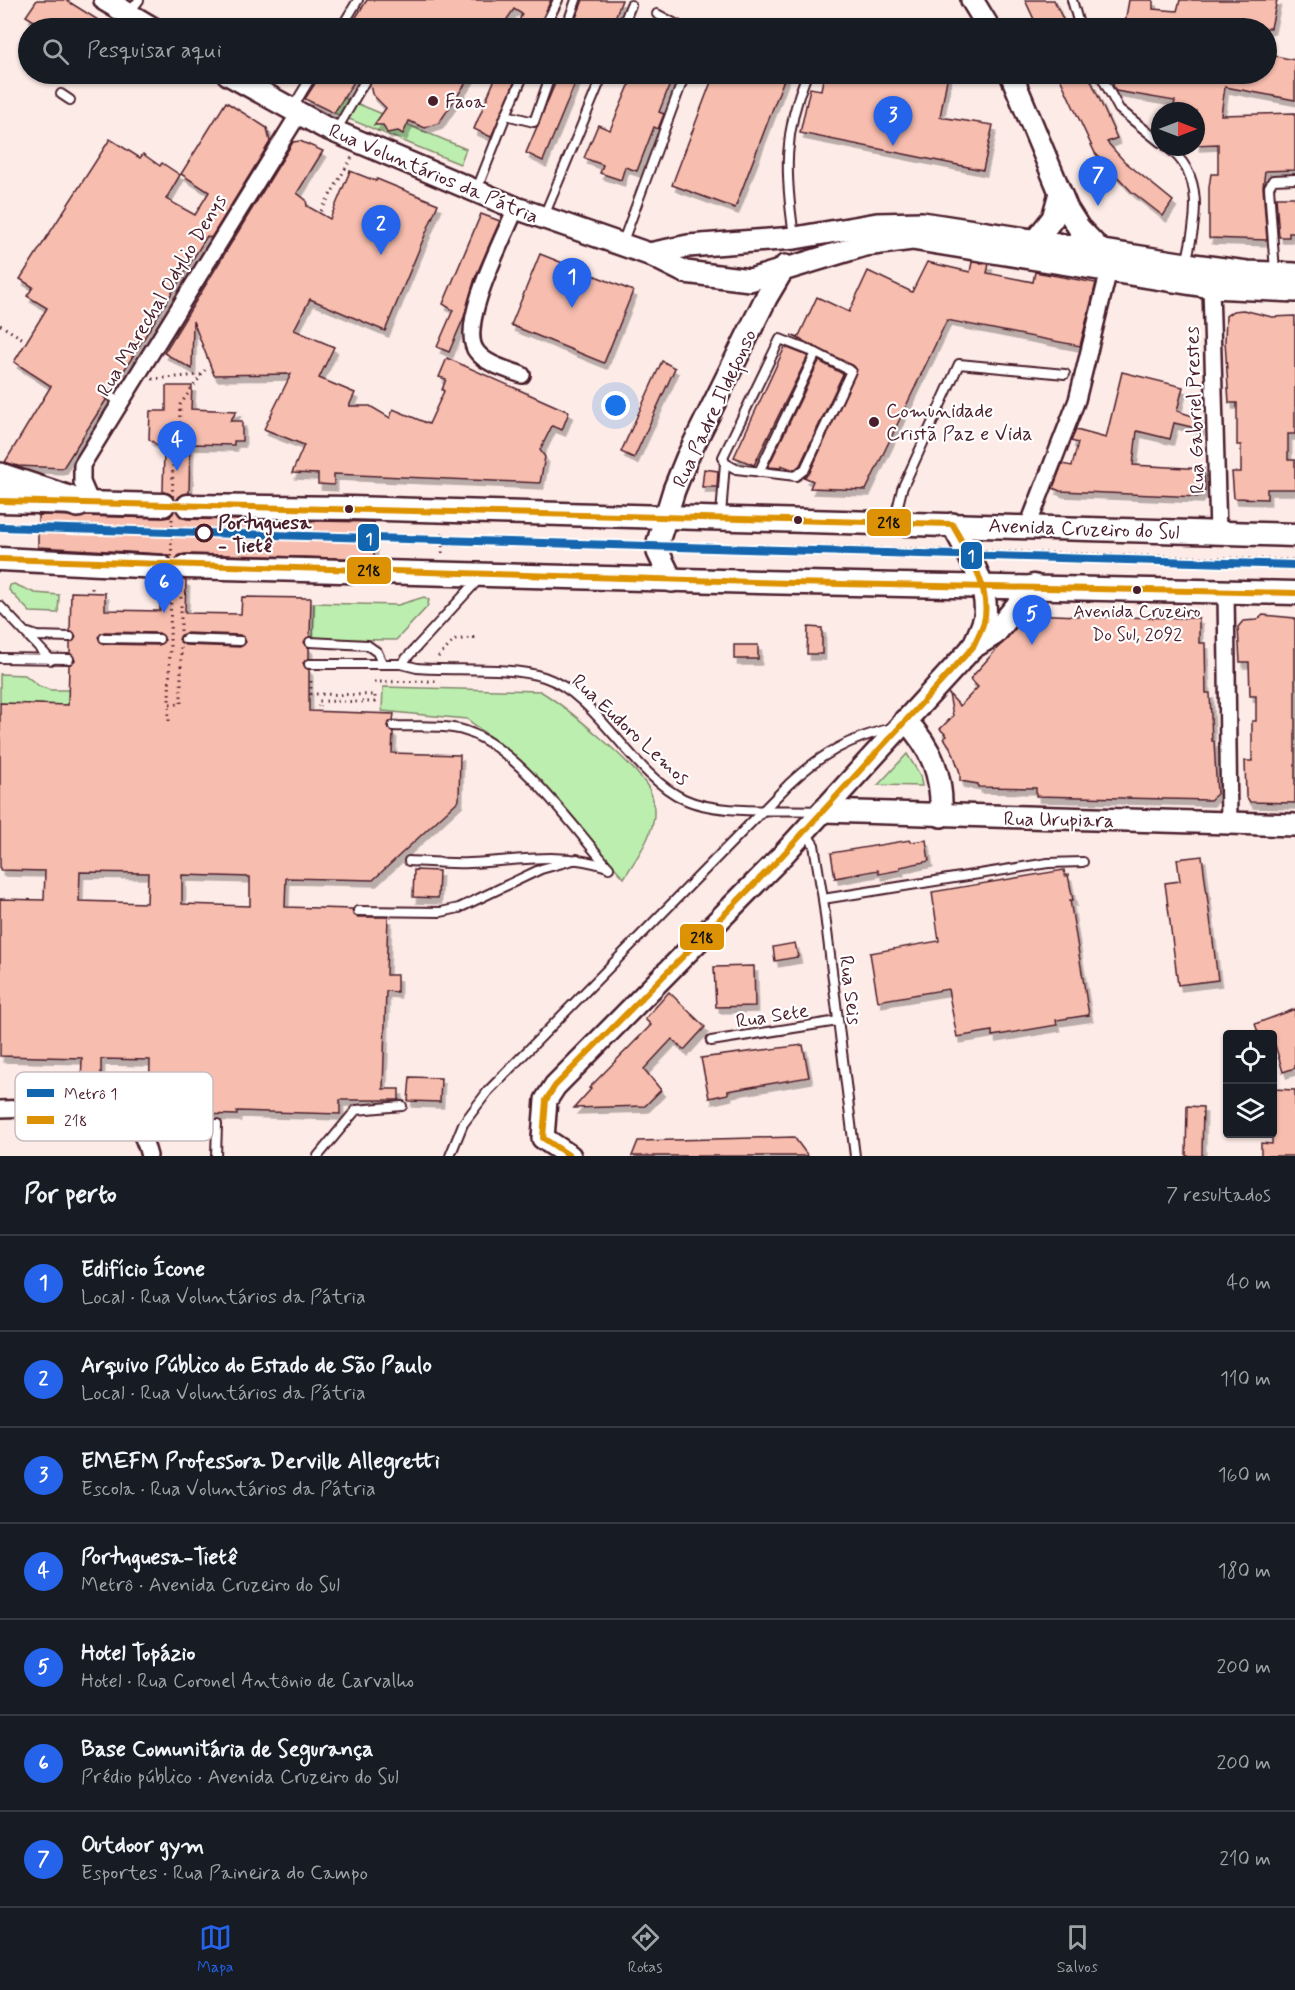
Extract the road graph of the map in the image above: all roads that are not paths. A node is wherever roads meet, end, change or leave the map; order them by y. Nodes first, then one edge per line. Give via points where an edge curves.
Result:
1 (105, 0) edge
2 (358, 0) edge
3 (558, 0) edge
4 (576, 0) edge
5 (972, 0) edge
6 (1072, 0) edge
7 (631, 5) dead end
8 (133, 7) edge
9 (657, 14) dead end
10 (347, 18) edge
11 (549, 18) edge
12 (570, 18) edge
13 (626, 18) edge
14 (664, 18) edge
15 (983, 18) edge
16 (1077, 18) edge
17 (245, 84) edge
18 (309, 84) edge
19 (363, 84) edge
20 (520, 84) edge
21 (547, 84) edge
22 (599, 84) edge
23 (681, 84) edge
24 (803, 84) edge
25 (1015, 84) edge
26 (1105, 84) edge
27 (61, 94) dead end
28 (70, 100) dead end
29 (294, 113) junction
30 (506, 115) junction
31 (335, 132) junction
32 (1151, 135) edge
33 (1176, 156) edge
34 (1295, 179) edge
35 (476, 191) junction
36 (1060, 193) junction
37 (516, 208) junction
38 (543, 218) junction
39 (829, 233) junction
40 (795, 238) junction
41 (1035, 241) junction
42 (621, 245) junction
43 (1101, 250) junction
44 (649, 254) junction
45 (1186, 264) junction
46 (1109, 270) junction
47 (781, 271) junction
48 (1285, 274) edge
49 (743, 280) junction
50 (1247, 281) junction
51 (1210, 287) junction
52 (1295, 291) edge
53 (755, 321) junction
54 (816, 353) junction
55 (1065, 374) dead end
56 (522, 375) dead end
57 (725, 463) junction
58 (759, 472) junction
59 (0, 477) edge
60 (0, 501) edge
61 (85, 503) junction
62 (163, 505) dead end
63 (188, 506) dead end
64 (665, 517) junction
65 (721, 519) junction
66 (894, 523) junction
67 (952, 524) junction
68 (1028, 526) junction
69 (1218, 533) junction
70 (1295, 535) edge
71 (0, 558) edge
72 (161, 567) dead end
73 (186, 567) dead end
74 (484, 574) junction
75 (672, 581) junction
76 (980, 585) junction
77 (1034, 586) junction
78 (1226, 592) junction
79 (1295, 593) edge
80 (0, 606) edge
81 (26, 632) junction
82 (70, 637) dead end
83 (104, 638) dead end
84 (159, 639) dead end
85 (185, 639) dead end
86 (240, 641) dead end
87 (310, 642) dead end
88 (973, 647) junction
89 (0, 658) edge
90 (69, 659) dead end
91 (51, 660) junction
92 (382, 663) junction
93 (309, 664) dead end
94 (401, 664) junction
95 (902, 724) junction
96 (393, 726) dead end
97 (764, 809) junction
98 (823, 811) junction
99 (941, 816) junction
100 (1229, 823) junction
101 (1295, 825) edge
102 (804, 831) junction
103 (577, 859) junction
104 (409, 861) dead end
105 (1083, 862) dead end
106 (823, 899) junction
107 (357, 911) dead end
108 (838, 1021) junction
109 (711, 1041) dead end
110 (402, 1106) dead end
111 (0, 1109) edge
112 (15, 1109) edge
113 (217, 1124) dead end
114 (143, 1141) edge
115 (149, 1156) edge
116 (216, 1156) edge
117 (318, 1156) edge
118 (450, 1156) edge
119 (570, 1156) edge
120 (855, 1156) edge

1 - 8 street
2 - 10 lane
3 - 11 lane
4 - 12 lane
5 - 15 street
6 - 16 lane
7 - 13 lane
9 - 14 lane
17 - 29 street, Rua Voluntários da Pátria
18 - 29 lane
19 - 31 lane
20 - 30 lane
21 - 30 lane via 534,122
22 - 38 lane
23 - 42 lane
24 - 40 lane via 786,146
25 - 36 street
26 - 32 lane via 1119,109
27 - 28 lane
29 - 31 street, Rua Voluntários da Pátria
29 - 61 street, Rua Marechal Odylio Denys via 114,399 82,465
30 - 35 lane
31 - 35 street, Rua Voluntários da Pátria
33 - 45 lane via 1192,179 1197,199
34 - 48 lane via 1273,180 1269,187
35 - 37 street, Rua Voluntários da Pátria
36 - 41 street via 1053,218
36 - 43 street via 1079,228
37 - 38 street, Rua Voluntários da Pátria
37 - 56 street via 477,305 471,339 480,355
38 - 42 street, Rua Voluntários da Pátria
39 - 40 street, Rua Voluntários da Pátria
39 - 41 street, Rua Voluntários da Pátria via 877,224 922,223
39 - 47 street via 797,254
40 - 44 street, Rua Voluntários da Pátria via 688,246
41 - 43 street, Rua Voluntários da Pátria
42 - 44 street, Rua Voluntários da Pátria
43 - 45 street, Rua Voluntários da Pátria
43 - 46 street
44 - 49 street, Rua Voluntários da Pátria via 685,272
45 - 50 street, Rua Voluntários da Pátria
46 - 47 street, Rua Voluntários da Pátria via 912,239 866,245
46 - 51 street, Rua Voluntários da Pátria
46 - 68 street via 1077,399
47 - 49 street, Rua Voluntários da Pátria
47 - 53 street, Rua Padre Ildefonso
48 - 50 street, Rua Voluntários da Pátria
49 - 53 street via 757,296
50 - 51 street, Rua Voluntários da Pátria
50 - 52 street, Rua Voluntários da Pátria
51 - 69 street, Rua Gabriel Prestes
53 - 64 street, Rua Padre Ildefonso via 687,458
54 - 57 lane via 780,339 724,452
54 - 58 lane
54 - 58 lane via 851,371 805,469 796,477
55 - 66 lane via 959,364 902,489
57 - 58 lane via 730,468
57 - 65 lane
59 - 61 highway
60 - 61 main road
61 - 62 main road
63 - 64 main road, Avenida Cruzeiro do Sul
64 - 65 main road, Avenida Cruzeiro do Sul
64 - 75 street, Rua Padre Ildefonso via 658,552
65 - 66 main road, Avenida Cruzeiro do Sul
66 - 67 main road, Avenida Cruzeiro do Sul
67 - 68 main road, Avenida Cruzeiro do Sul
67 - 76 street
68 - 69 main road, Avenida Cruzeiro do Sul
69 - 70 main road, Avenida Cruzeiro do Sul
71 - 72 main road
73 - 74 main road
74 - 75 main road
74 - 94 lane
75 - 76 main road
76 - 77 main road
76 - 88 street via 986,608
77 - 78 main road
77 - 88 main road via 994,634
78 - 79 main road
78 - 100 street
80 - 81 lane
81 - 82 lane
81 - 91 lane
83 - 84 lane
85 - 86 lane
87 - 92 lane via 367,645 377,652
88 - 95 street
89 - 91 lane
90 - 91 lane
92 - 93 lane, Rua Eudoro Lemos
92 - 94 lane, Rua Eudoro Lemos
94 - 97 lane, Rua Eudoro Lemos via 544,677 565,687 658,781 682,799 717,809
95 - 97 lane via 863,735 814,760
95 - 98 street
95 - 99 street via 920,735 931,753 942,794
96 - 103 lane via 454,728 489,742 519,765 609,868
97 - 98 lane, Rua Eudoro Lemos
97 - 118 lane via 495,1084 463,1124
98 - 99 street, Rua Urupiara
98 - 102 street
99 - 100 street, Rua Urupiara
100 - 101 street, Rua Urupiara
102 - 106 lane, Rua Seis via 814,845
102 - 119 street via 555,1086 546,1100 543,1138
103 - 104 lane
103 - 107 lane via 541,869 459,908 441,912
105 - 106 lane via 1048,863
106 - 108 lane, Rua Seis
108 - 109 lane, Rua Sete
108 - 120 lane, Rua Seis
110 - 117 lane via 356,1110
111 - 112 street
113 - 116 lane
114 - 115 street

